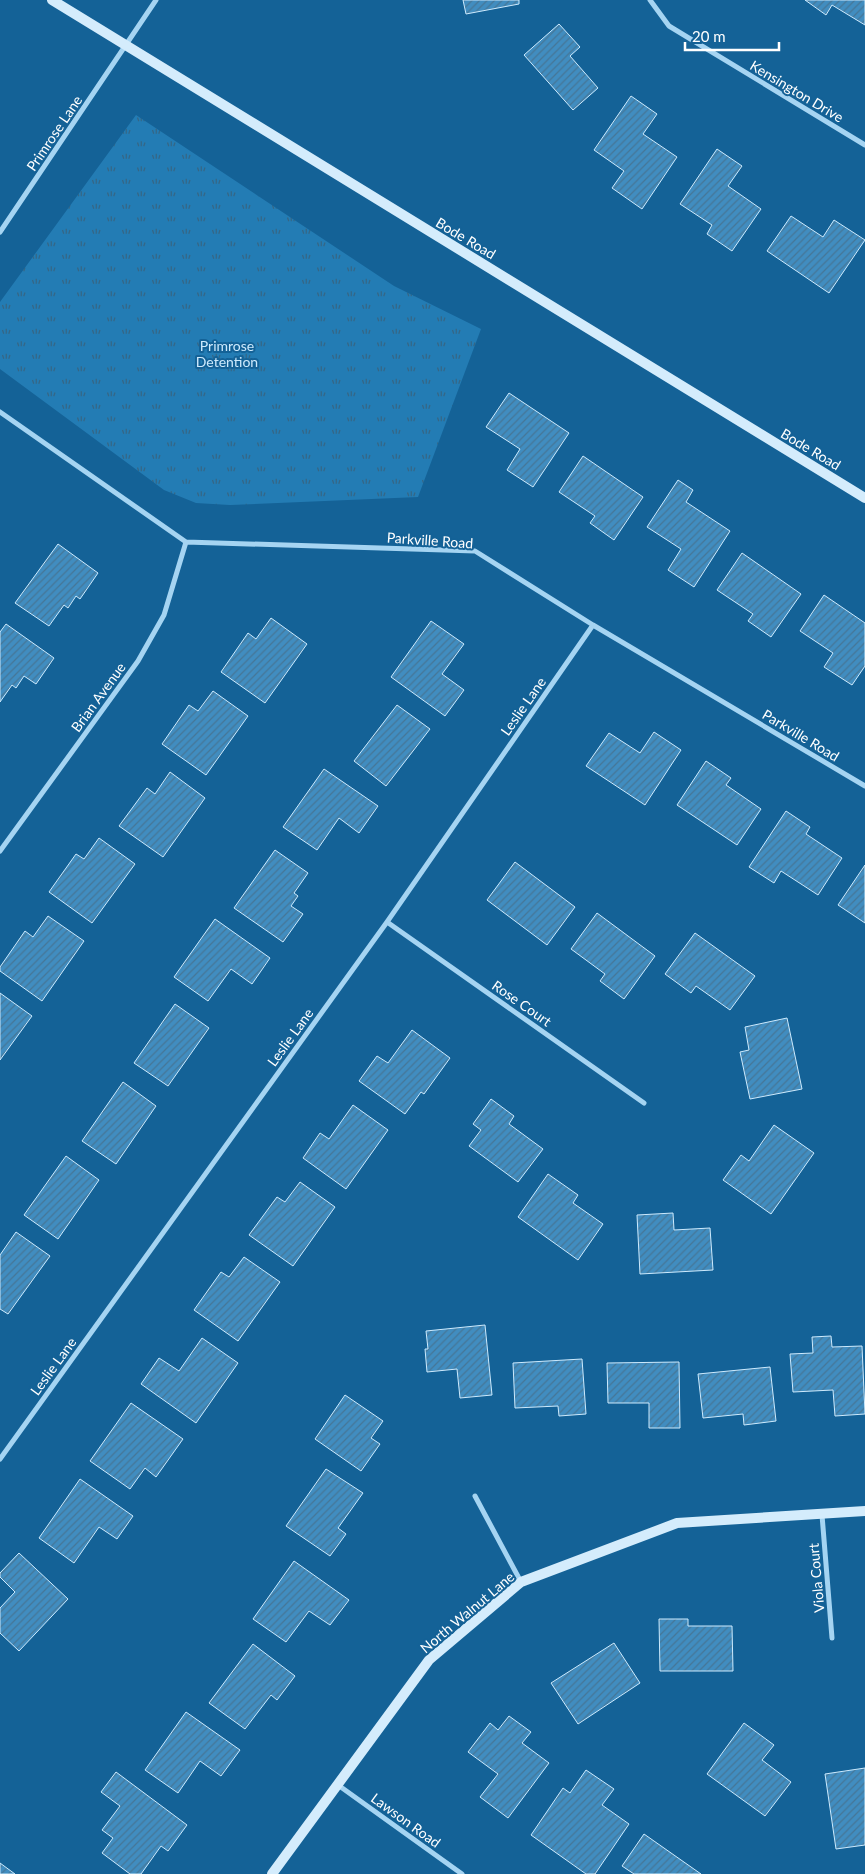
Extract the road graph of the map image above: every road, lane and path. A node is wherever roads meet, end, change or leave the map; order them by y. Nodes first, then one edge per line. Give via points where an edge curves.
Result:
1 (52, 0) edge
2 (156, 0) edge
3 (650, 0) edge
4 (127, 46) junction
5 (865, 145) edge
6 (0, 232) edge
7 (0, 412) edge
8 (865, 498) edge
9 (186, 542) junction
10 (593, 625) junction
11 (865, 786) edge
12 (0, 851) edge
13 (387, 922) junction
14 (644, 1103) dead end
15 (0, 1459) edge
16 (475, 1496) dead end
17 (865, 1511) edge
18 (822, 1515) junction
19 (521, 1582) junction
20 (832, 1638) dead end
21 (338, 1784) junction
22 (272, 1874) edge
23 (462, 1874) edge

1 - 4 street, Bode Road
2 - 4 street, Primrose Lane
3 - 5 street, Kensington Drive via 669,26
4 - 6 street, Primrose Lane
4 - 8 street, Bode Road
7 - 9 street
9 - 10 street, Parkville Road via 475,551
9 - 12 street, Brian Avenue via 164,615 138,661
10 - 11 street, Parkville Road
10 - 13 street, Leslie Lane
13 - 14 street, Rose Court
13 - 15 street, Leslie Lane
16 - 19 street
17 - 18 street, North Walnut Lane
18 - 19 street, North Walnut Lane via 677,1523
18 - 20 street, Viola Court
19 - 21 street, North Walnut Lane via 429,1660
21 - 22 street, North Walnut Lane
21 - 23 street, Lawson Road

